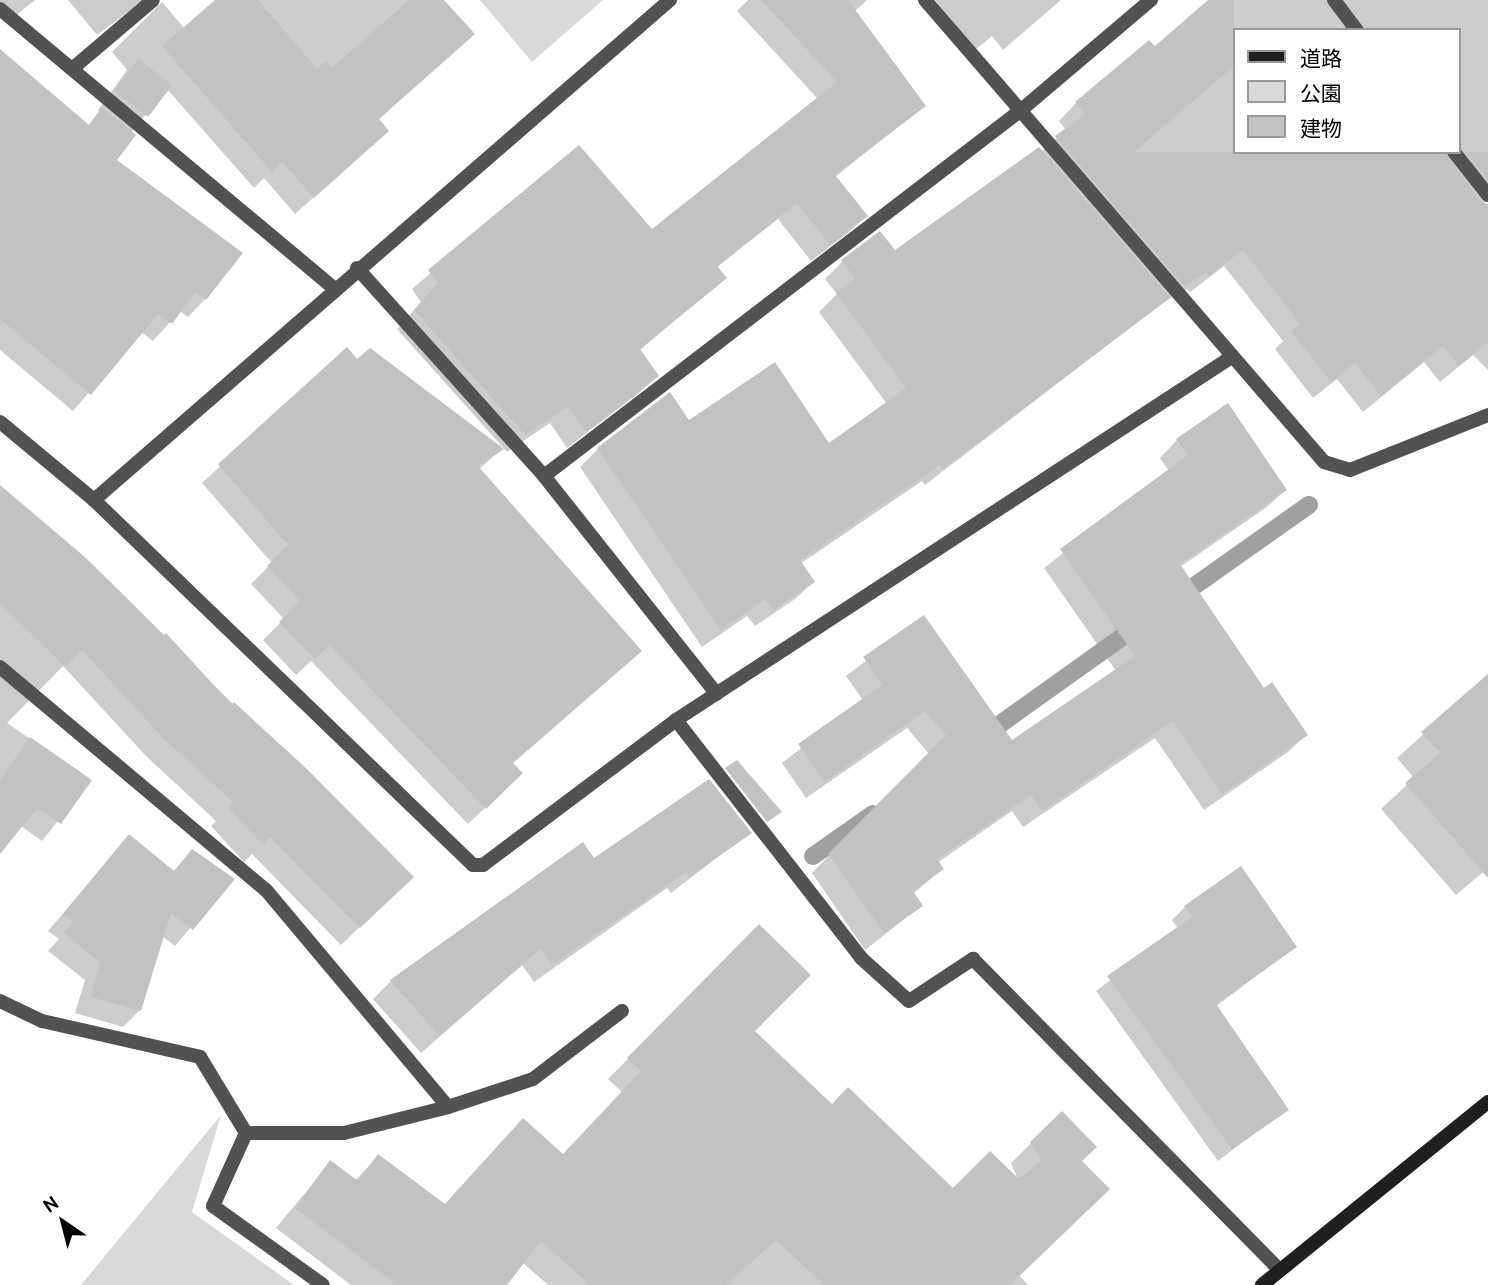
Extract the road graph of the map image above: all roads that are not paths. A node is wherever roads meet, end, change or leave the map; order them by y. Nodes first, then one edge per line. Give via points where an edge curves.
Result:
1 (153, 0) edge
2 (670, 0) edge
3 (925, 0) edge
4 (1151, 0) edge
5 (1334, 0) edge
6 (0, 9) edge
7 (1355, 28) edge
8 (72, 69) junction
9 (1020, 111) junction
10 (1456, 154) edge
11 (1488, 195) edge
12 (357, 268) junction
13 (334, 288) junction
14 (1230, 358) junction
15 (1488, 415) edge
16 (0, 422) edge
17 (544, 476) junction
18 (94, 500) junction
19 (0, 667) edge
20 (717, 694) junction
21 (676, 720) junction
22 (0, 1001) edge
23 (622, 1011) dead end
24 (1488, 1102) edge
25 (448, 1107) junction
26 (246, 1133) junction
27 (1280, 1270) junction
28 (323, 1285) edge
29 (1262, 1285) edge

1 - 8 street
2 - 12 street
3 - 9 street
4 - 9 street
5 - 7 street
6 - 8 street
8 - 13 street
9 - 14 street
9 - 17 street
10 - 11 street
12 - 13 street
12 - 17 street
13 - 18 street
14 - 15 street via 1324,462 1350,470
14 - 20 street
16 - 18 street
17 - 20 street
18 - 21 street via 472,865 483,865
19 - 25 street via 266,890
20 - 21 street
21 - 27 street via 861,958 909,1001 973,959
22 - 26 street via 42,1021 200,1057
23 - 25 street via 533,1079
24 - 27 street
25 - 26 street via 344,1133
26 - 28 street via 213,1206
27 - 29 street

